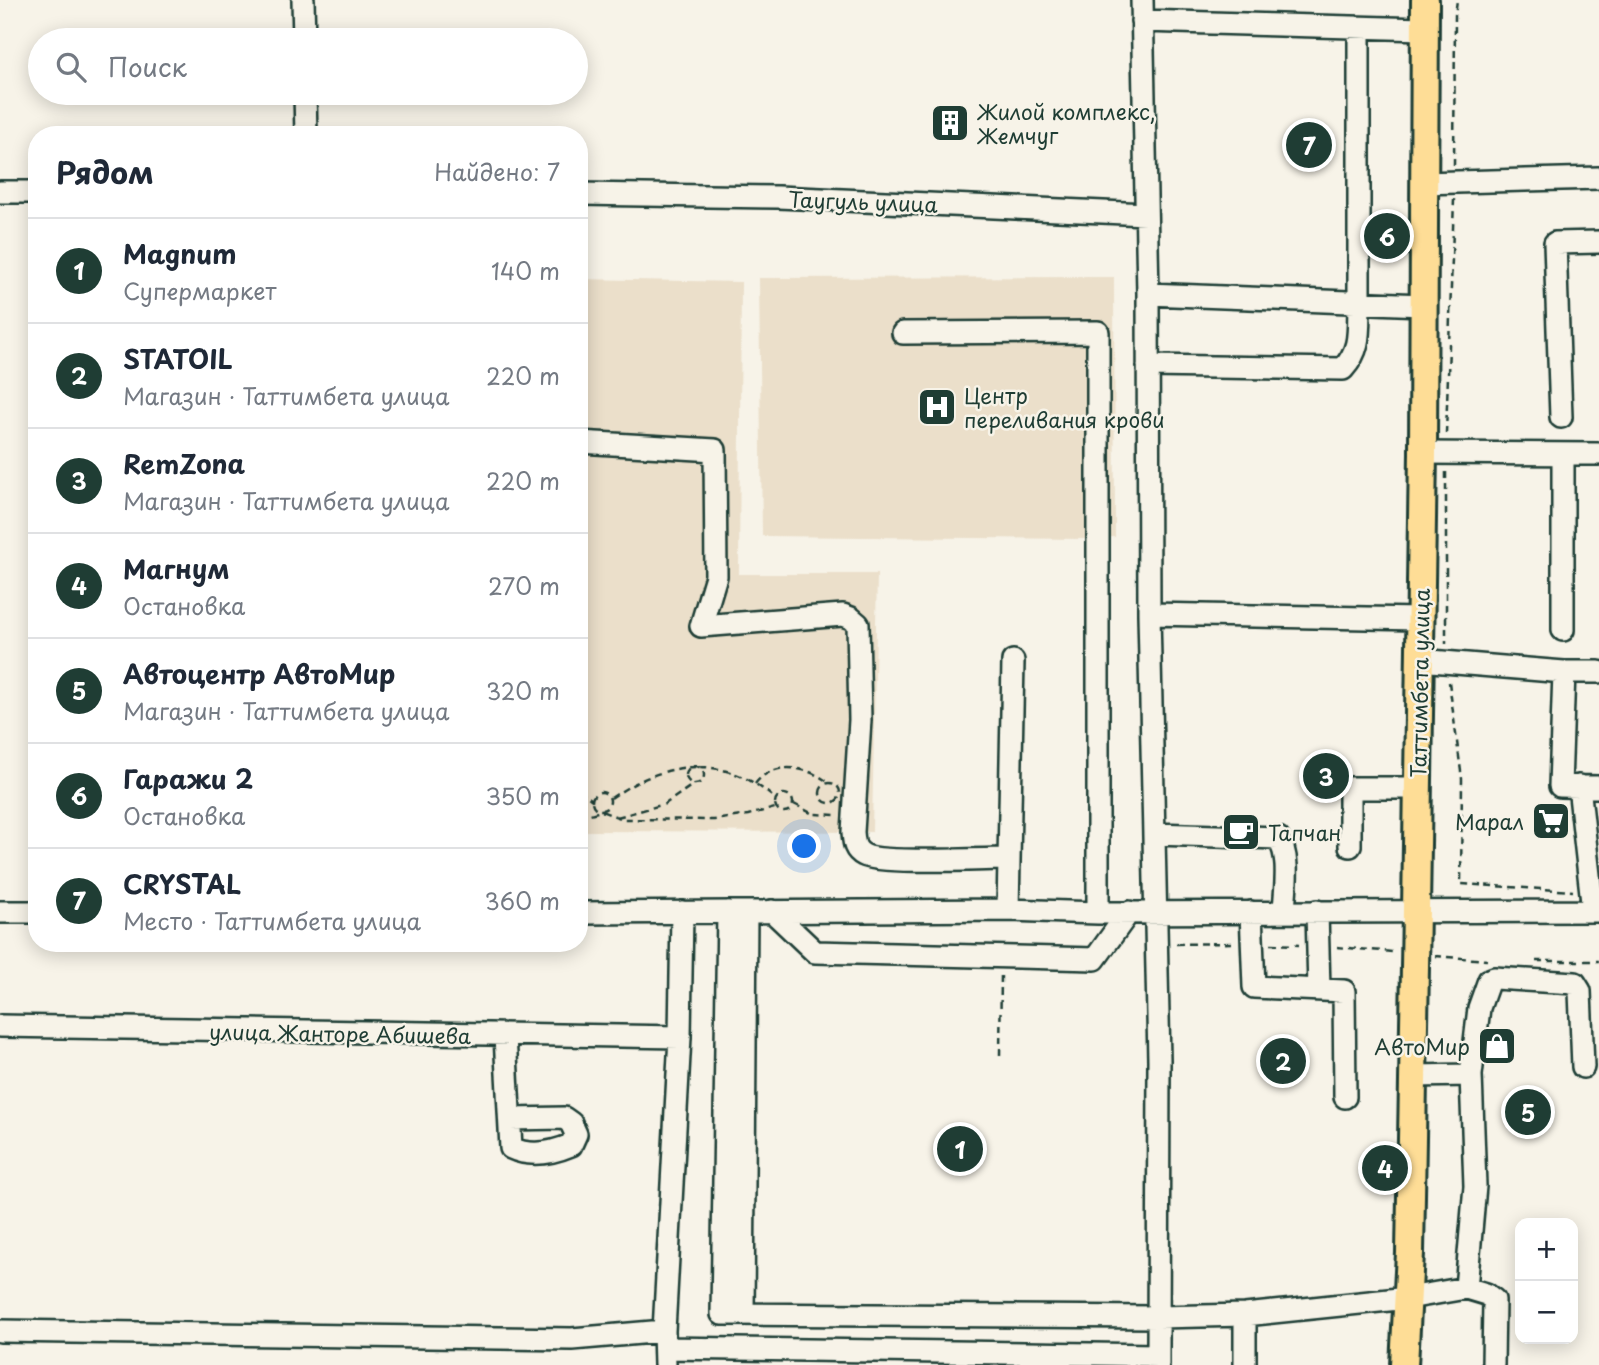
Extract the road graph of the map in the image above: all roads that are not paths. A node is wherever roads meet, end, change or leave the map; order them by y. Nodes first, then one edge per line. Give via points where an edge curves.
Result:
1 (303, 0) edge
2 (1425, 0) edge
3 (1142, 10) edge
4 (304, 28) edge
5 (1359, 28) junction
6 (1424, 29) junction
7 (305, 105) edge
8 (306, 126) edge
9 (1599, 178) edge
10 (1423, 183) junction
11 (0, 192) edge
12 (28, 192) edge
13 (588, 194) edge
14 (1146, 214) junction
15 (1599, 242) edge
16 (1148, 294) junction
17 (1359, 303) junction
18 (1423, 306) junction
19 (904, 333) dead end
20 (1148, 366) junction
21 (1561, 417) dead end
22 (588, 443) edge
23 (1434, 453) junction
24 (1563, 454) junction
25 (1599, 454) edge
26 (1149, 614) junction
27 (1419, 619) junction
28 (1563, 630) dead end
29 (1419, 660) junction
30 (1013, 661) dead end
31 (1563, 672) junction
32 (1599, 672) edge
33 (1589, 786) edge
34 (1418, 788) junction
35 (1155, 834) junction
36 (1350, 846) dead end
37 (1009, 859) junction
38 (1594, 865) edge
39 (1594, 904) edge
40 (1008, 910) junction
41 (772, 911) junction
42 (1317, 911) junction
43 (1416, 911) junction
44 (0, 912) edge
45 (28, 912) edge
46 (682, 912) junction
47 (737, 912) junction
48 (1129, 912) junction
49 (1156, 912) junction
50 (1251, 912) junction
51 (1284, 912) junction
52 (588, 913) edge
53 (1098, 913) junction
54 (1319, 990) junction
55 (0, 1026) edge
56 (505, 1036) junction
57 (680, 1037) junction
58 (1583, 1067) dead end
59 (1471, 1075) junction
60 (1413, 1076) junction
61 (1345, 1097) dead end
62 (510, 1119) dead end
63 (1466, 1288) junction
64 (1408, 1298) junction
65 (1245, 1315) junction
66 (1158, 1317) junction
67 (0, 1331) edge
68 (665, 1348) edge
69 (1158, 1360) edge
70 (1245, 1365) edge
71 (1404, 1365) edge
72 (1493, 1365) edge

1 - 4 street
2 - 6 main road, Таттимбета улица
3 - 5 street
3 - 14 street
5 - 6 street
5 - 17 street
6 - 10 main road, Таттимбета улица
7 - 8 street
9 - 10 street
10 - 18 main road, Таттимбета улица
11 - 12 street
13 - 14 street, Таугуль улица via 778,197
14 - 16 street
15 - 21 street via 1555,243
16 - 17 street
16 - 20 street
17 - 18 street
17 - 20 street via 1354,357 1343,369
18 - 23 main road, Таттимбета улица
19 - 53 street via 1098,331
20 - 26 street
22 - 37 street via 715,450 716,576 701,625 843,615 858,624 860,720 853,832 861,854
23 - 24 street
23 - 27 main road, Таттимбета улица
24 - 25 street
24 - 28 street
26 - 27 street
26 - 35 street
27 - 29 main road, Таттимбета улица
29 - 31 street
29 - 34 main road, Таттимбета улица
30 - 37 street
31 - 32 street
31 - 33 street via 1560,786
33 - 38 street
34 - 36 street via 1350,788
34 - 43 main road, Таттимбета улица
35 - 49 street
35 - 51 street via 1278,838 1284,854
37 - 40 street
38 - 39 street
39 - 43 street
40 - 41 street
40 - 53 street
41 - 47 street
41 - 48 street via 815,952 1095,959
42 - 43 street
42 - 51 street
42 - 54 street
43 - 60 main road, Таттимбета улица
44 - 45 street
46 - 47 street
46 - 52 street
46 - 57 street
47 - 66 street via 743,1314
48 - 49 street
48 - 53 street
49 - 50 street
49 - 66 street
50 - 51 street
50 - 54 street via 1254,987
54 - 61 street via 1345,991
55 - 56 street, улица Жанторе Абишева
56 - 57 street, улица Жанторе Абишева
56 - 62 street
57 - 68 street
58 - 59 street via 1580,991 1574,983 1494,978 1487,983 1479,1007
59 - 60 street
59 - 63 street via 1475,1186
60 - 64 main road, Таттимбета улица
63 - 64 street
63 - 72 street via 1494,1300
64 - 65 street
64 - 71 main road, Таттимбета улица
65 - 66 street
65 - 70 street
66 - 69 street
67 - 68 street via 572,1339
68 - 69 street

